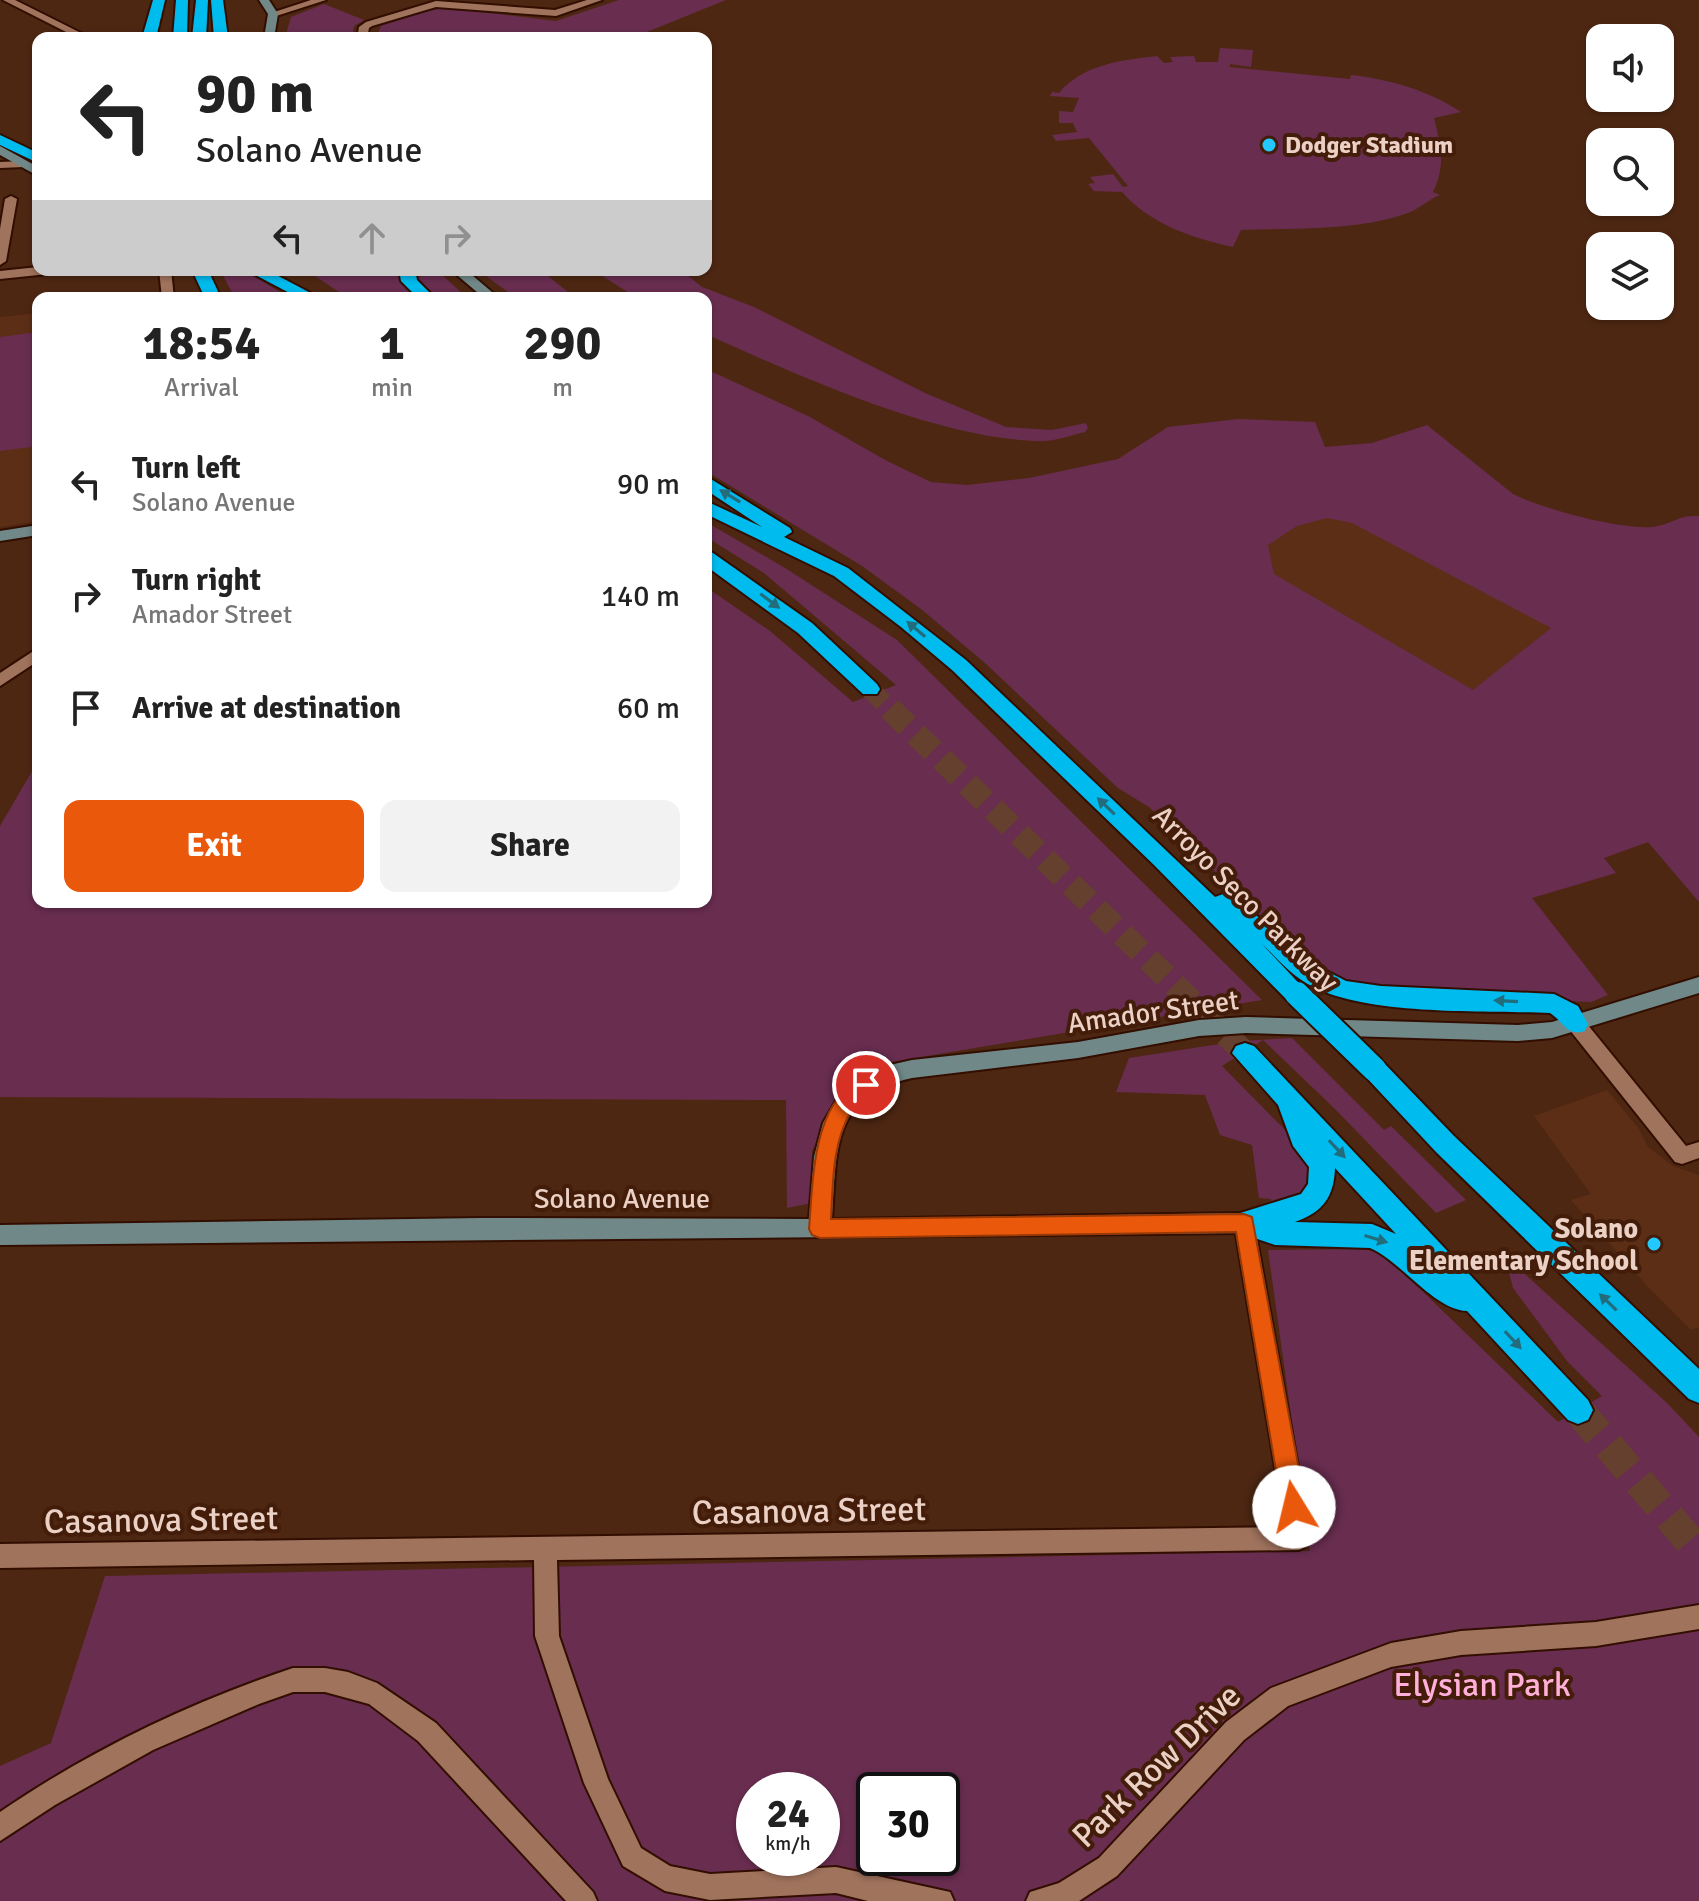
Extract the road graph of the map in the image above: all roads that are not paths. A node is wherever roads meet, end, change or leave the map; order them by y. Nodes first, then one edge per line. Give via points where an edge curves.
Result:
1 (8, 0) edge
2 (159, 0) edge
3 (182, 0) edge
4 (202, 0) edge
5 (217, 0) edge
6 (264, 0) edge
7 (321, 0) edge
8 (597, 0) edge
9 (273, 14) junction
10 (74, 32) edge
11 (151, 32) edge
12 (180, 32) edge
13 (199, 32) edge
14 (220, 32) edge
15 (270, 32) edge
16 (363, 32) edge
17 (0, 133) edge
18 (32, 142) edge
19 (1, 153) edge
20 (31, 162) edge
21 (11, 199) dead end
22 (0, 261) edge
23 (32, 272) edge
24 (0, 275) edge
25 (266, 276) edge
26 (290, 276) edge
27 (465, 276) edge
28 (300, 292) edge
29 (313, 292) edge
30 (485, 292) edge
31 (712, 486) edge
32 (712, 510) edge
33 (32, 531) edge
34 (0, 536) edge
35 (712, 561) edge
36 (712, 566) edge
37 (841, 572) junction
38 (738, 577) junction
39 (32, 657) edge
40 (0, 681) edge
41 (870, 689) tunnel mouth
42 (1162, 859) junction
43 (1699, 985) edge
44 (1576, 1024) junction
45 (1245, 1053) tunnel mouth
46 (1284, 1092) junction
47 (1690, 1153) edge
48 (1244, 1223) junction
49 (820, 1229) junction
50 (0, 1235) edge
51 (1488, 1313) junction
52 (1699, 1389) edge
53 (1578, 1410) tunnel mouth
54 (545, 1547) junction
55 (0, 1556) edge
56 (1699, 1617) edge
57 (0, 1828) edge
58 (905, 1899) edge
59 (584, 1901) edge
60 (941, 1901) edge
61 (1039, 1901) edge

1 - 10 street
2 - 11 highway
3 - 12 highway
4 - 13 highway
5 - 14 highway
6 - 9 main road
7 - 9 street
8 - 16 street via 556,13 420,6 369,24
9 - 15 main road
17 - 18 highway
19 - 20 highway
19 - 20 street
21 - 22 street
23 - 24 street
25 - 28 highway
26 - 29 highway
27 - 30 main road
37 -> 31 highway
32 - 37 highway, Arroyo Seco Parkway
33 - 34 main road
35 - 38 highway
36 - 38 highway
42 -> 37 highway, Arroyo Seco Parkway via 959,665
38 -> 41 highway via 805,628
39 - 40 street
44 -> 42 highway via 1554,1004 1381,996 1324,983
52 -> 42 highway, Arroyo Seco Parkway, bridge via 1445,1144
43 - 44 main road, Amador Street
44 - 47 street
44 - 49 main road, Amador Street via 1518,1033 1284,1025 1199,1028 881,1076 851,1095 834,1123 825,1157
45 - 46 highway
46 - 48 highway via 1302,1138 1322,1165 1321,1186 1311,1202 1295,1210
46 -> 51 highway
48 - 49 main road, Solano Avenue
48 -> 51 highway via 1275,1233 1372,1236 1393,1245 1437,1282
48 - 54 street, Casanova Street via 1299,1538
49 - 50 main road, Solano Avenue
51 -> 53 highway
54 - 55 street, Casanova Street
54 - 58 street via 547,1636 597,1783 632,1857 665,1878 710,1887 836,1880
56 - 61 street, Park Row Drive via 1596,1634 1461,1643 1391,1655 1280,1697 1235,1731 1108,1867 1064,1895
57 - 59 street via 144,1741 281,1684 325,1680 377,1695 427,1732
58 - 60 street

